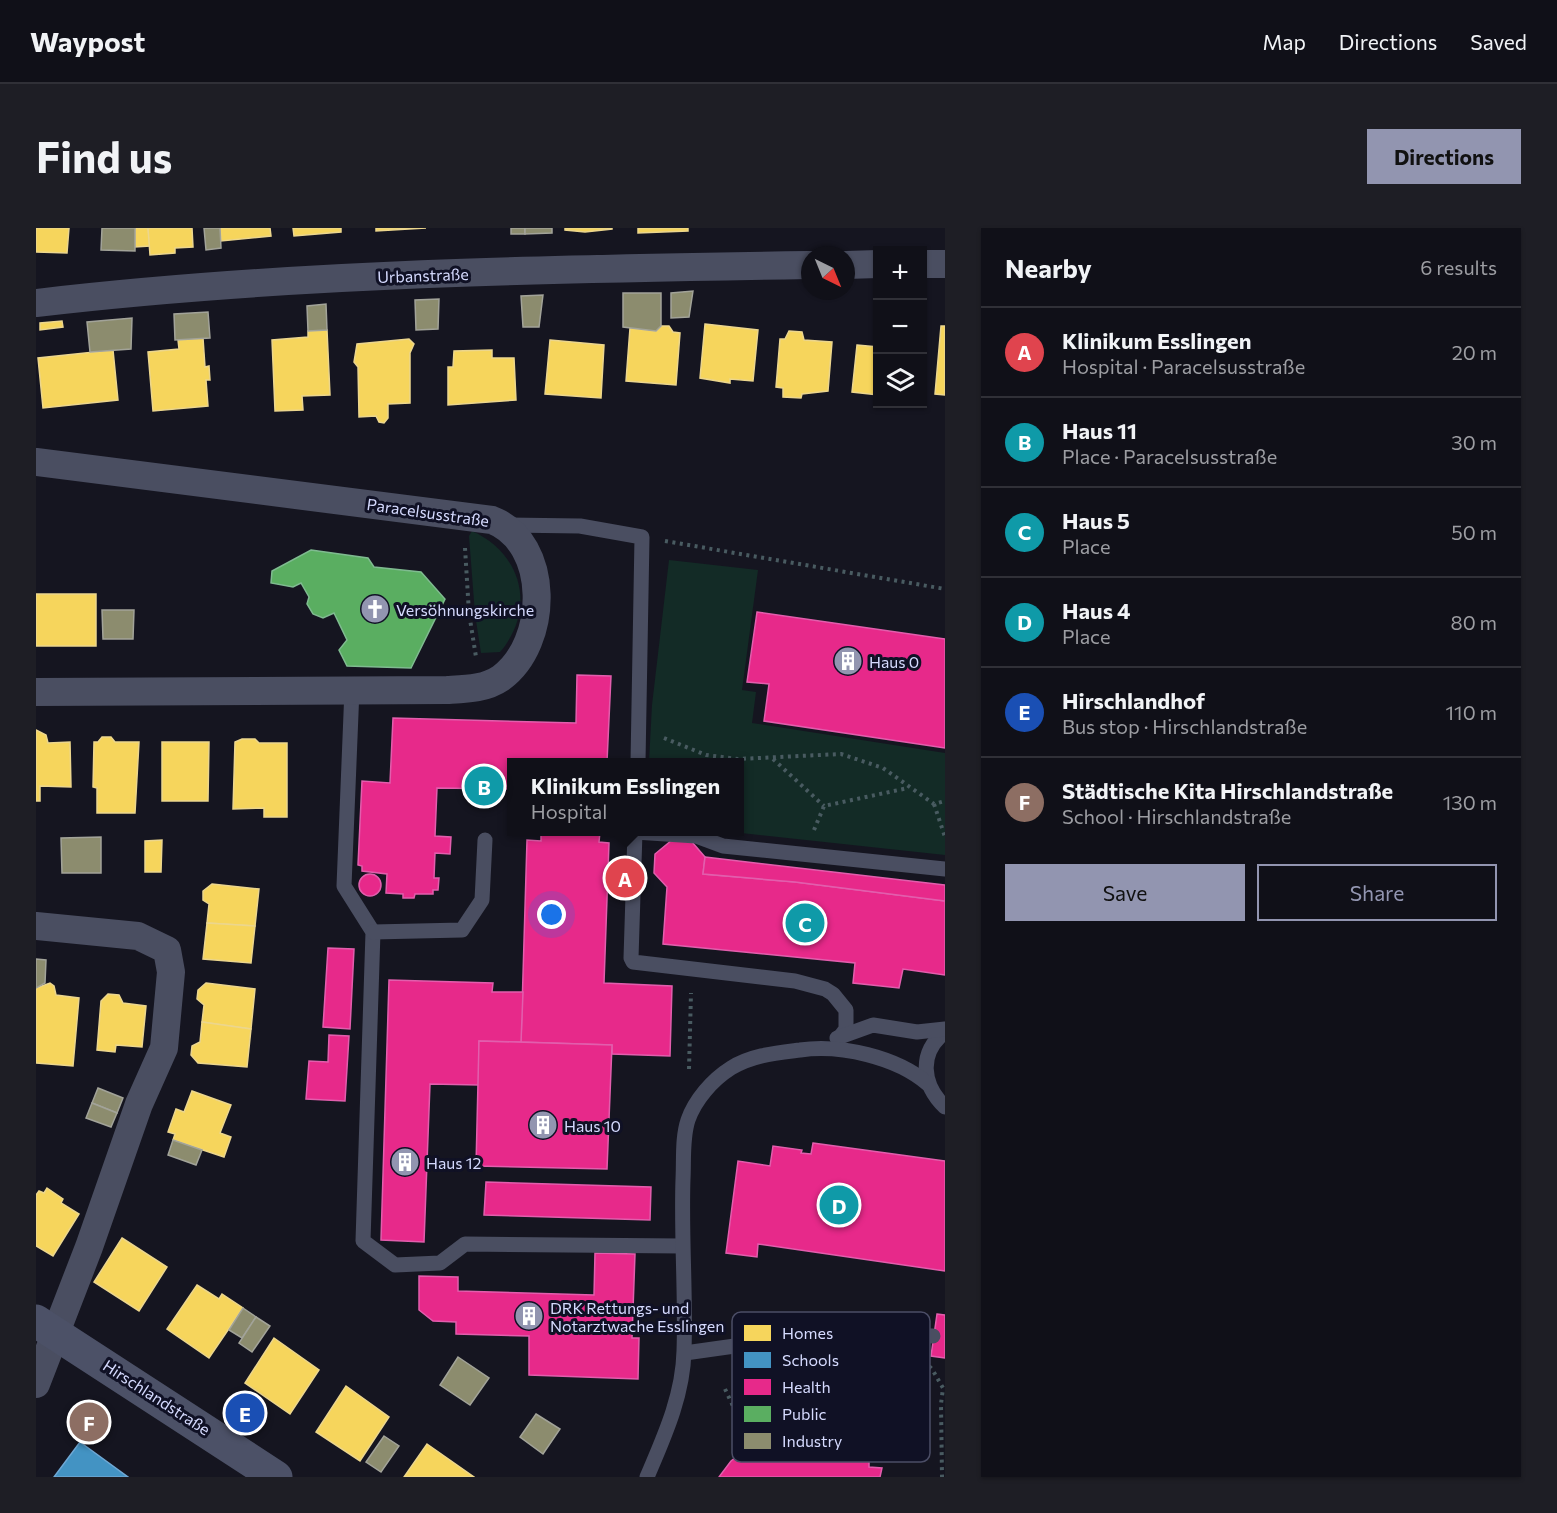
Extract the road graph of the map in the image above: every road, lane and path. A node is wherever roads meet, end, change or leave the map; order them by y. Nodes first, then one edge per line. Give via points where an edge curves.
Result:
1 (873, 264) edge
2 (927, 264) edge
3 (945, 264) edge
4 (801, 265) edge
5 (855, 265) edge
6 (36, 303) edge
7 (36, 462) edge
8 (463, 514) junction
9 (504, 525) junction
10 (642, 537) junction
11 (945, 589) edge
12 (481, 687) junction
13 (352, 689) junction
14 (36, 692) edge
15 (640, 728) junction
16 (718, 757) joint
17 (638, 758) edge
18 (773, 759) junction
19 (909, 788) junction
20 (945, 801) edge
21 (934, 804) junction
22 (824, 806) junction
23 (635, 836) edge
24 (696, 836) edge
25 (945, 837) edge
26 (485, 840) dead end
27 (803, 854) junction
28 (945, 869) edge
29 (36, 926) edge
30 (373, 933) junction
31 (691, 970) junction
32 (945, 1030) edge
33 (840, 1037) junction
34 (821, 1047) junction
35 (928, 1084) junction
36 (709, 1087) junction
37 (945, 1107) edge
38 (682, 1246) junction
39 (46, 1327) edge
40 (732, 1346) edge
41 (684, 1353) junction
42 (930, 1367) edge
43 (36, 1384) edge
44 (944, 1388) edge
45 (725, 1389) dead end
46 (732, 1404) edge
47 (276, 1477) edge
48 (647, 1477) edge
49 (942, 1477) edge

1 - 5 street
2 - 3 street
4 - 6 street, Urbanstraße via 352,278
7 - 8 street, Paracelsusstraße
8 - 9 street, Paracelsusstraße
8 - 12 path via 469,613
9 - 10 lane via 580,526
9 - 12 street, Paracelsusstraße via 531,560 535,615 519,659 502,677
10 - 11 path
10 - 15 lane
12 - 13 street, Paracelsusstraße
13 - 14 street, Paracelsusstraße
13 - 30 lane via 344,886
15 - 16 path
15 - 17 lane
16 - 18 path
18 - 19 path via 841,754 883,768
18 - 22 path
19 - 21 path
19 - 22 path
20 - 21 path
21 - 25 path
22 - 27 path
23 - 31 lane via 631,958 637,964
24 - 27 lane via 723,846
26 - 30 lane via 483,900 462,930
27 - 28 lane
29 - 39 street via 147,938 167,950 171,972 164,1048 90,1247
30 - 38 lane via 363,1241 395,1265 440,1263 465,1244
31 - 33 lane via 795,981 825,989 846,1010 846,1029
31 - 36 path via 689,1074
32 - 33 lane via 917,1032 873,1025
32 - 35 lane via 927,1057
33 - 34 lane
34 - 35 lane via 845,1049 903,1067
34 - 36 lane via 754,1058 731,1068
35 - 37 lane
36 - 38 lane via 693,1108 685,1131
38 - 41 lane
39 - 43 street
39 - 47 street, Hirschlandstraße
40 - 41 lane
41 - 48 lane via 672,1417
42 - 44 path
44 - 49 path
45 - 46 path

